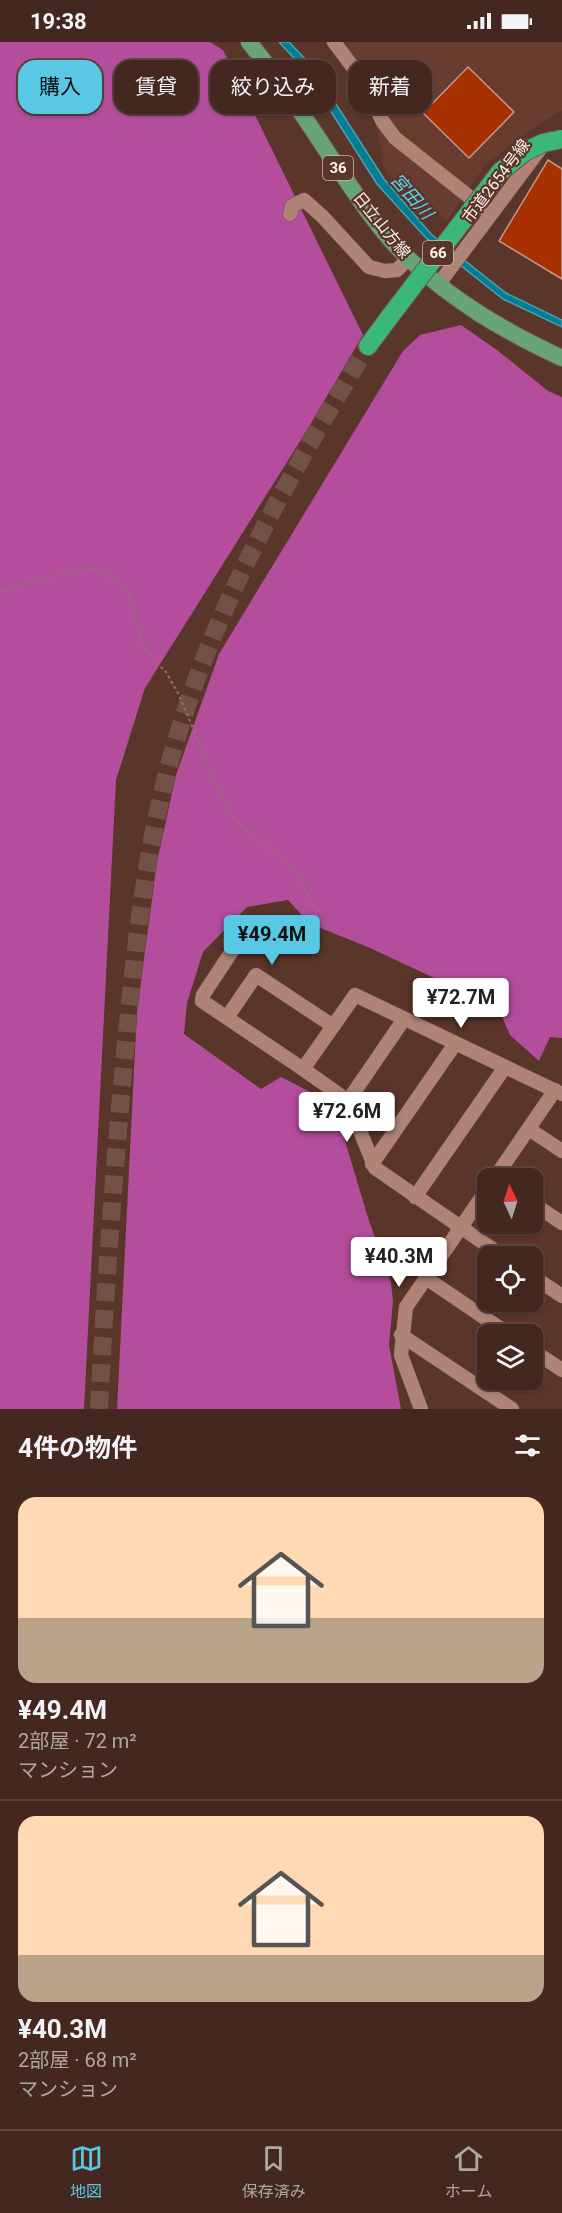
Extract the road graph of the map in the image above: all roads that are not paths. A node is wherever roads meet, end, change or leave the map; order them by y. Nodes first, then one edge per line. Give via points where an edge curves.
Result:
1 (249, 42) edge
2 (334, 42) edge
3 (562, 130) edge
4 (562, 139) edge
5 (290, 214) dead end
6 (491, 214) junction
7 (408, 258) junction
8 (438, 285) junction
9 (368, 346) tunnel mouth
10 (562, 358) edge
11 (297, 935) dead end
12 (228, 1016) junction
13 (404, 1018) junction
14 (333, 1026) junction
15 (454, 1044) junction
16 (505, 1067) junction
17 (303, 1069) junction
18 (558, 1092) edge
19 (348, 1101) junction
20 (529, 1129) junction
21 (562, 1151) edge
22 (372, 1164) junction
23 (502, 1168) edge
24 (416, 1197) junction
25 (477, 1204) edge
26 (543, 1210) edge
27 (562, 1223) edge
28 (460, 1228) junction
29 (487, 1246) edge
30 (426, 1278) junction
31 (543, 1283) edge
32 (562, 1296) edge
33 (494, 1324) edge
34 (402, 1335) junction
35 (543, 1357) edge
36 (562, 1370) edge
37 (421, 1409) edge
38 (512, 1409) edge

1 - 7 main road, 日立山方線 / 36 via 289,93 371,216
2 - 6 street via 362,78 382,122 395,138
3 - 6 street, 市道2654号線 via 533,156
4 - 9 highway, 66, bridge via 526,151 490,183
5 - 7 street via 292,206 304,200 369,267 397,270
6 - 8 street, 市道2654号線
7 - 8 main road, 日立山方線 / 36
8 - 10 main road, 日立山方線 / 36 via 500,327
11 - 12 street via 291,945 258,928 238,942 202,1001
12 - 14 street via 256,975
12 - 17 street
13 - 14 street via 355,995
13 - 15 street
13 - 19 street
14 - 17 street
15 - 16 street
15 - 22 street
16 - 18 street
16 - 24 street
17 - 19 street
18 - 20 street
19 - 22 street
20 - 21 street
20 - 23 street
22 - 24 street
24 - 28 street
25 - 28 street
26 - 27 street
28 - 29 street
28 - 30 street
30 - 33 street
30 - 34 street via 405,1307
31 - 32 street
34 - 37 street via 401,1355
34 - 38 street
35 - 36 street

